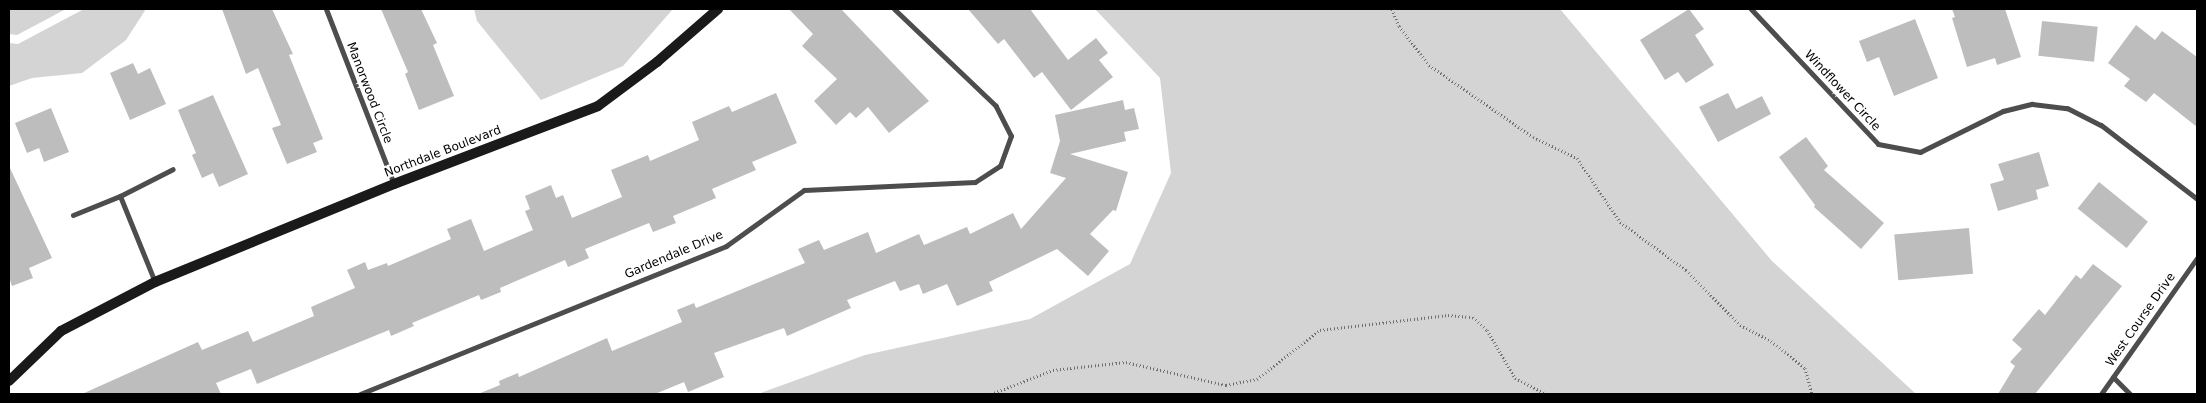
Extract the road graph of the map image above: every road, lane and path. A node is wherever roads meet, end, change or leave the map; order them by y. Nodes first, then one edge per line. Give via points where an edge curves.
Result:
1 (326, 9) edge
2 (718, 9) edge
3 (894, 9) edge
4 (1392, 9) edge
5 (1751, 9) edge
6 (173, 169) dead end
7 (394, 184) junction
8 (120, 196) junction
9 (2197, 199) edge
10 (73, 215) dead end
11 (2197, 258) edge
12 (156, 282) junction
13 (2113, 377) junction
14 (9, 381) edge
15 (360, 394) edge
16 (991, 394) edge
17 (1547, 394) edge
18 (1812, 394) edge
19 (2101, 394) edge
20 (2130, 394) edge

1 - 7 street, Manorwood Circle
2 - 7 street, Northdale Boulevard via 657,62 598,106
3 - 15 street, Gardendale Drive via 996,106 1011,136 1000,166 975,182 804,190 726,246
4 - 18 path via 1399,26 1429,65 1533,137 1577,158 1620,222 1686,270 1740,325 1771,341 1805,368
5 - 9 street, Windflower Circle via 1878,144 1920,152 2003,111 2032,104 2067,108 2101,125
6 - 8 street
7 - 12 street, Northdale Boulevard
8 - 10 street
8 - 12 street
11 - 13 street, West Course Drive
12 - 14 street, Northdale Boulevard via 61,331
13 - 19 street, West Course Drive
13 - 20 street
16 - 17 path via 1053,370 1126,362 1226,384 1258,378 1320,330 1448,315 1473,317 1487,330 1515,378

